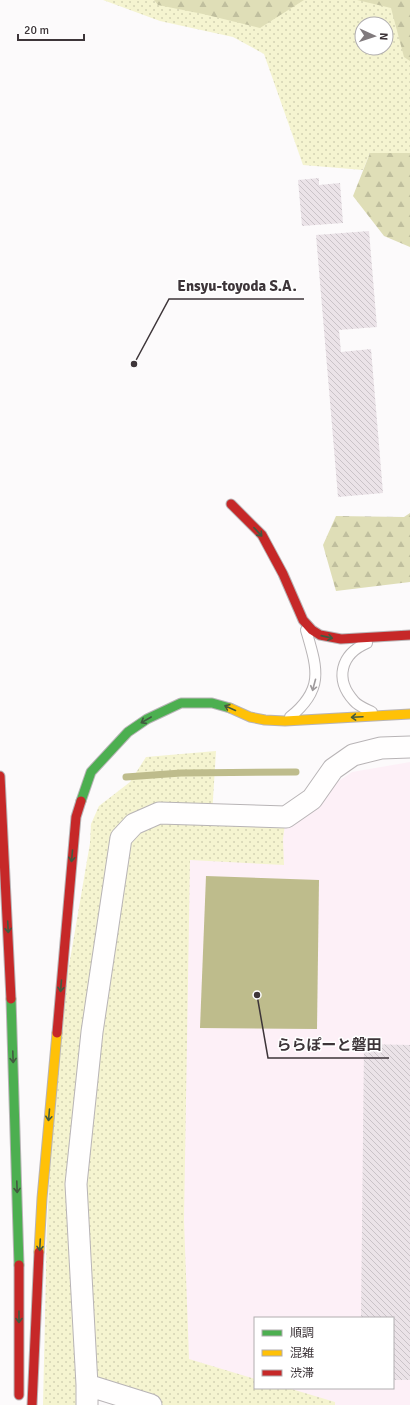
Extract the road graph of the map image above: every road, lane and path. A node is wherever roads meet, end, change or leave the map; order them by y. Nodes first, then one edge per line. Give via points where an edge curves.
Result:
1 (231, 504) dead end
2 (303, 620) junction
3 (410, 635) edge
4 (382, 638) junction
5 (410, 714) edge
6 (379, 716) junction
7 (285, 721) junction
8 (410, 746) edge
9 (0, 776) edge
10 (87, 1395) edge
11 (19, 1405) edge
12 (32, 1405) edge
13 (151, 1405) edge

1 -> 2 highway via 262,535
2 -> 4 highway via 312,630 330,638
2 -> 7 lane via 317,672 309,698 302,708
3 - 4 highway
4 - 6 lane via 353,651 345,662 343,672 343,683 355,702
5 - 6 highway
6 -> 7 highway
7 -> 12 highway via 250,717 226,706 212,703 181,703 147,719 128,732 91,772 76,817 42,1198
8 - 10 street via 381,748 353,755 333,769 312,799 286,817 159,813 134,824 121,838 92,1032 76,1184
9 -> 11 highway via 13,1031
10 - 13 street

